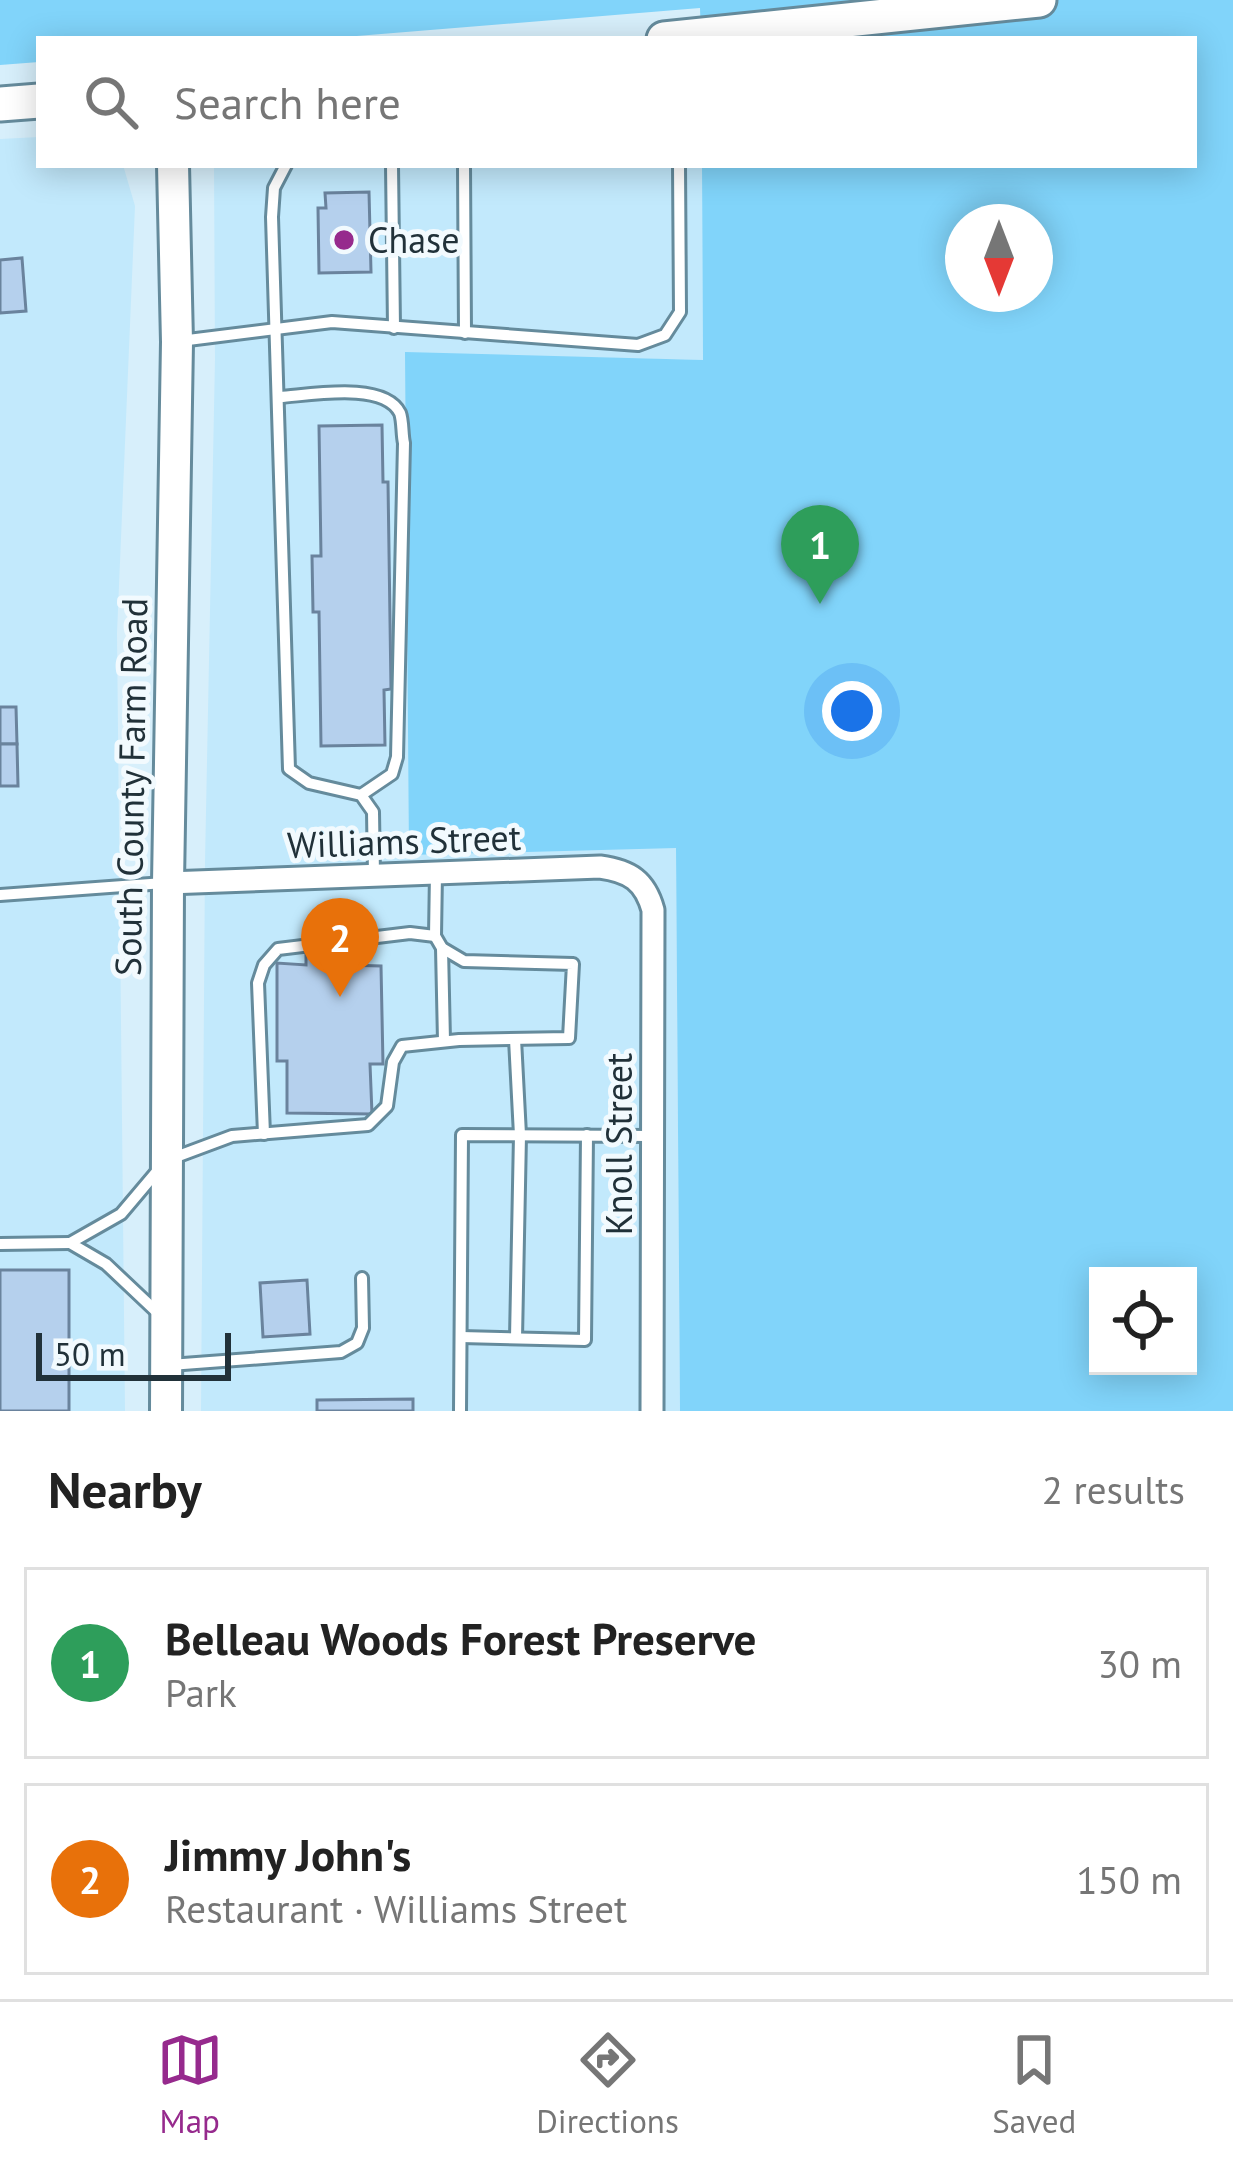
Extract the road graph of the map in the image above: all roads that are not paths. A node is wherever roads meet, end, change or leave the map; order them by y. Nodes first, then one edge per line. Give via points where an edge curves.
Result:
1 (1039, 0) edge
2 (695, 36) edge
3 (36, 101) edge
4 (0, 104) edge
5 (173, 168) edge
6 (284, 168) edge
7 (392, 168) edge
8 (464, 168) edge
9 (679, 168) edge
10 (394, 328) junction
11 (278, 329) junction
12 (465, 333) junction
13 (177, 342) junction
14 (280, 397) junction
15 (361, 795) junction
16 (436, 873) junction
17 (374, 875) junction
18 (639, 880) joint
19 (168, 883) junction
20 (0, 896) edge
21 (439, 942) junction
22 (515, 1039) junction
23 (444, 1041) junction
24 (264, 1134) junction
25 (520, 1135) junction
26 (587, 1135) junction
27 (652, 1136) junction
28 (166, 1161) junction
29 (70, 1243) junction
30 (0, 1244) edge
31 (362, 1277) dead end
32 (166, 1321) junction
33 (461, 1337) junction
34 (516, 1338) junction
35 (166, 1366) junction
36 (166, 1411) edge
37 (460, 1411) edge
38 (652, 1411) edge

1 - 2 main road
3 - 4 main road
5 - 13 main road, South County Farm Road
6 - 11 lane via 274,188
7 - 10 lane
8 - 12 lane
9 - 12 lane via 680,312 665,335 638,345
10 - 11 lane via 332,322
10 - 12 lane
11 - 13 lane
11 - 14 lane
13 - 19 main road, South County Farm Road
14 - 15 lane via 289,769 309,783
14 - 15 lane via 363,393 383,397 399,413 397,757 392,774
15 - 17 lane via 373,812
16 - 17 street, Williams Street
16 - 18 street, Williams Street via 600,867
16 - 21 lane
17 - 19 street, Williams Street
18 - 27 street, Knoll Street via 653,910
19 - 20 lane
19 - 28 main road, South County Farm Road
21 - 22 lane via 464,961 573,964 569,1038
21 - 23 lane
21 - 24 lane via 410,933 278,949 258,982
22 - 23 lane
22 - 25 lane
23 - 24 lane via 402,1046 387,1106 368,1125
24 - 28 lane via 232,1136
25 - 26 lane
25 - 33 lane via 462,1135
25 - 34 lane
26 - 27 lane
26 - 34 lane via 585,1340
27 - 38 street, Knoll Street
28 - 29 lane via 121,1214
28 - 32 main road, South County Farm Road
29 - 30 lane
29 - 32 lane via 106,1264
31 - 35 lane via 363,1328 341,1352
32 - 35 main road, South County Farm Road
33 - 34 lane
33 - 37 lane
35 - 36 main road, South County Farm Road

